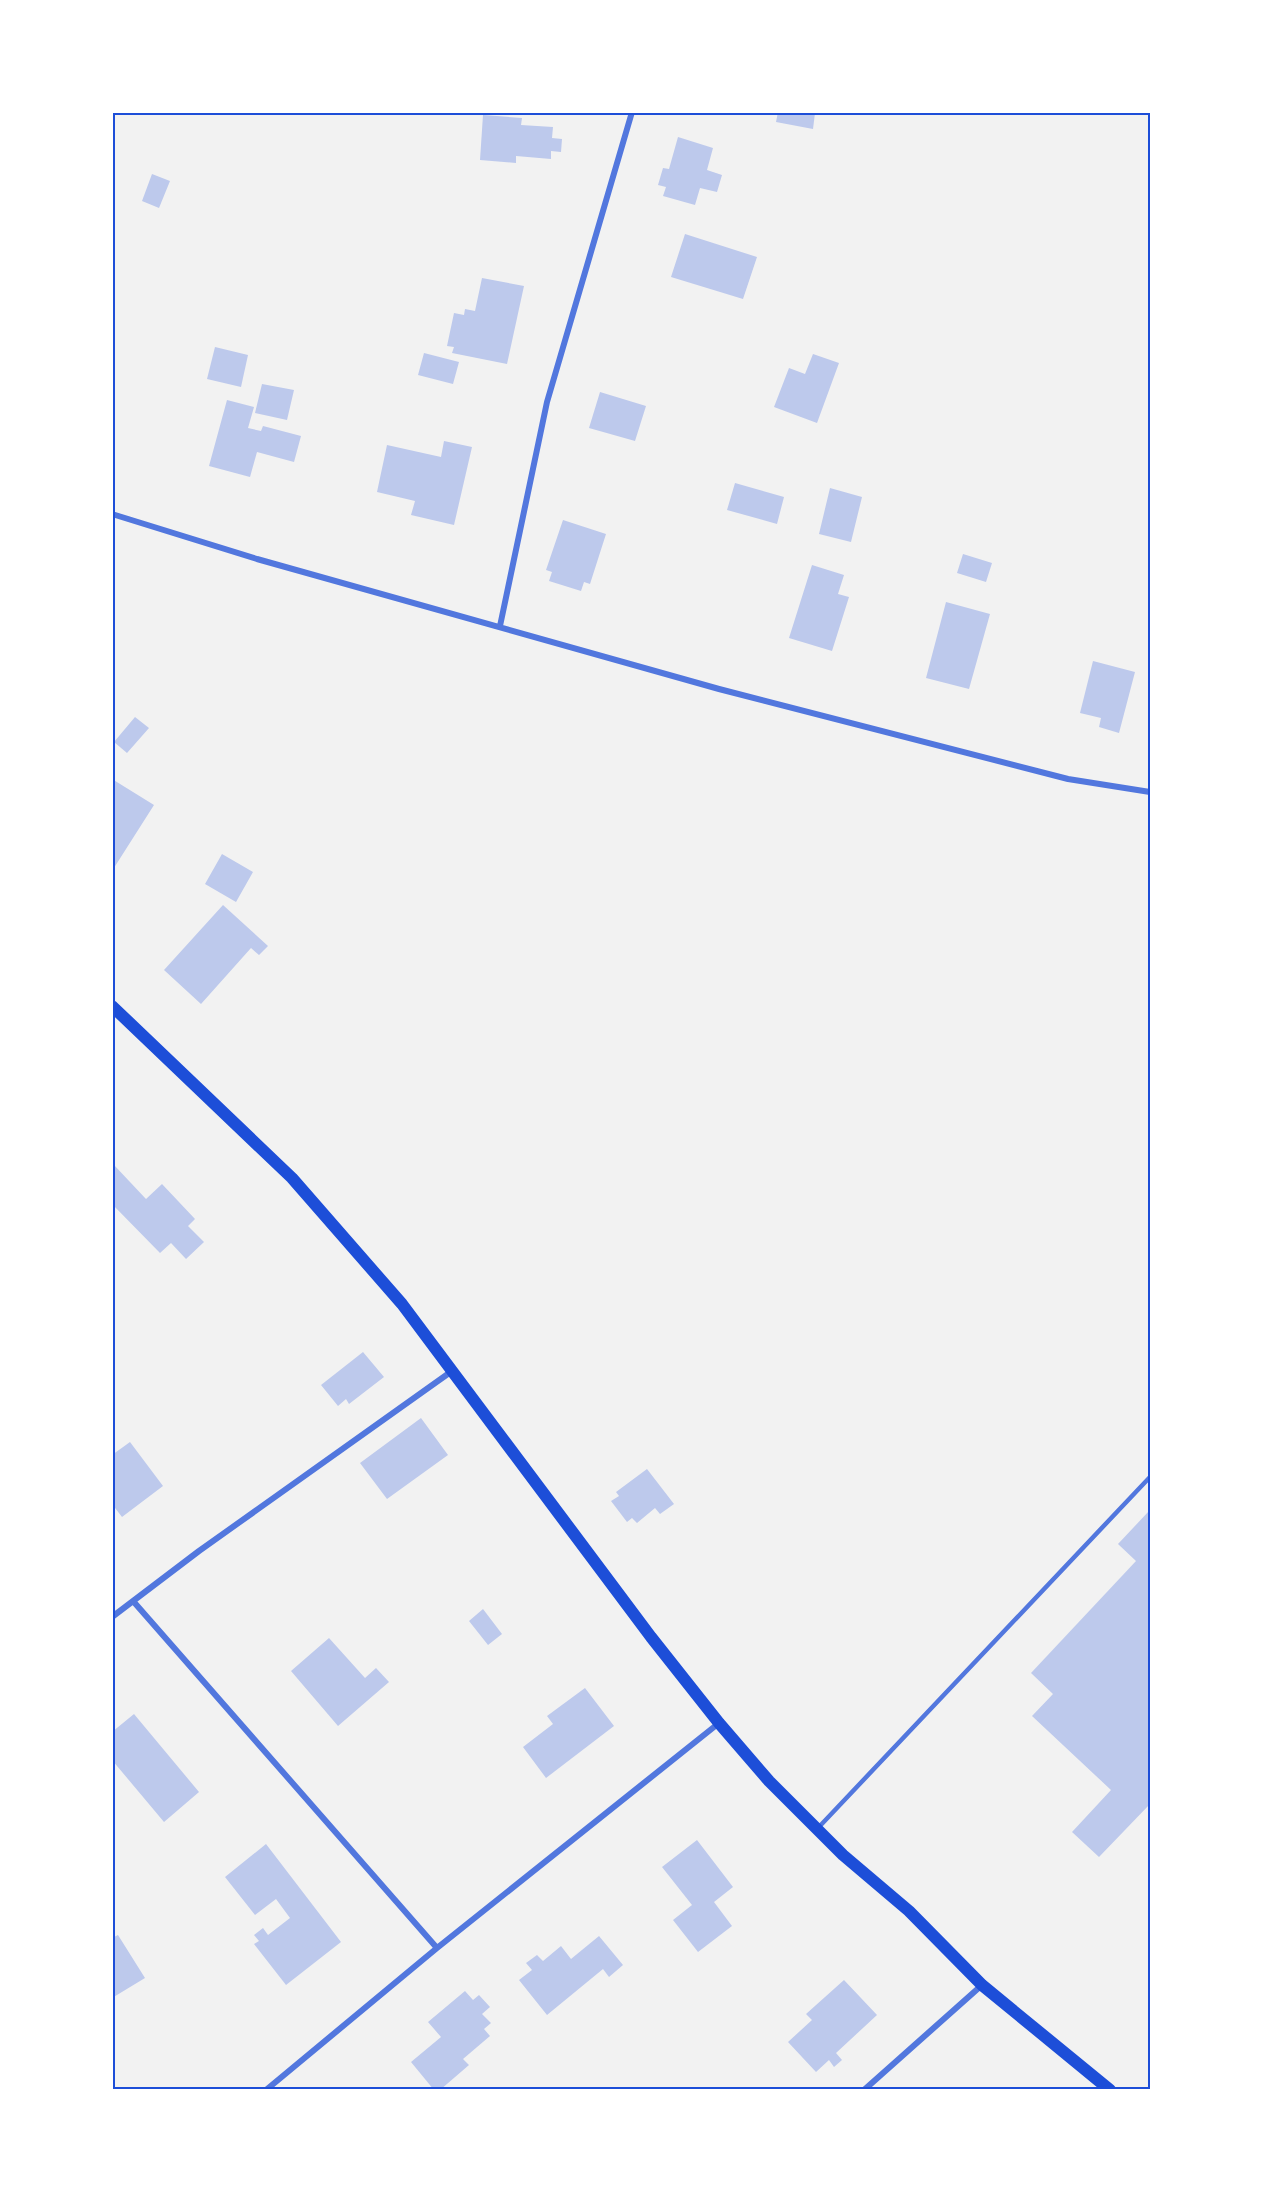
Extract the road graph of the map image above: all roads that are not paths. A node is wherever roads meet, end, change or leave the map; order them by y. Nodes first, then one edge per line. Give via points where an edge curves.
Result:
1 (632, 112) edge
2 (112, 514) edge
3 (500, 626) junction
4 (1150, 792) edge
5 (112, 1006) edge
6 (453, 1370) junction
7 (1150, 1477) edge
8 (133, 1601) junction
9 (112, 1617) edge
10 (718, 1723) junction
11 (817, 1830) junction
12 (437, 1948) junction
13 (982, 1984) junction
14 (266, 2090) edge
15 (864, 2090) edge
16 (1110, 2090) edge

1 - 3 street via 547,402
2 - 3 street via 257,559
3 - 4 street via 719,689 1068,779
5 - 6 main road via 292,1178 402,1304
6 - 8 street
6 - 10 main road
7 - 11 lane
8 - 9 street
8 - 12 street
10 - 11 main road
10 - 12 street
11 - 13 main road via 909,1911
12 - 14 street
13 - 15 street
13 - 16 main road

